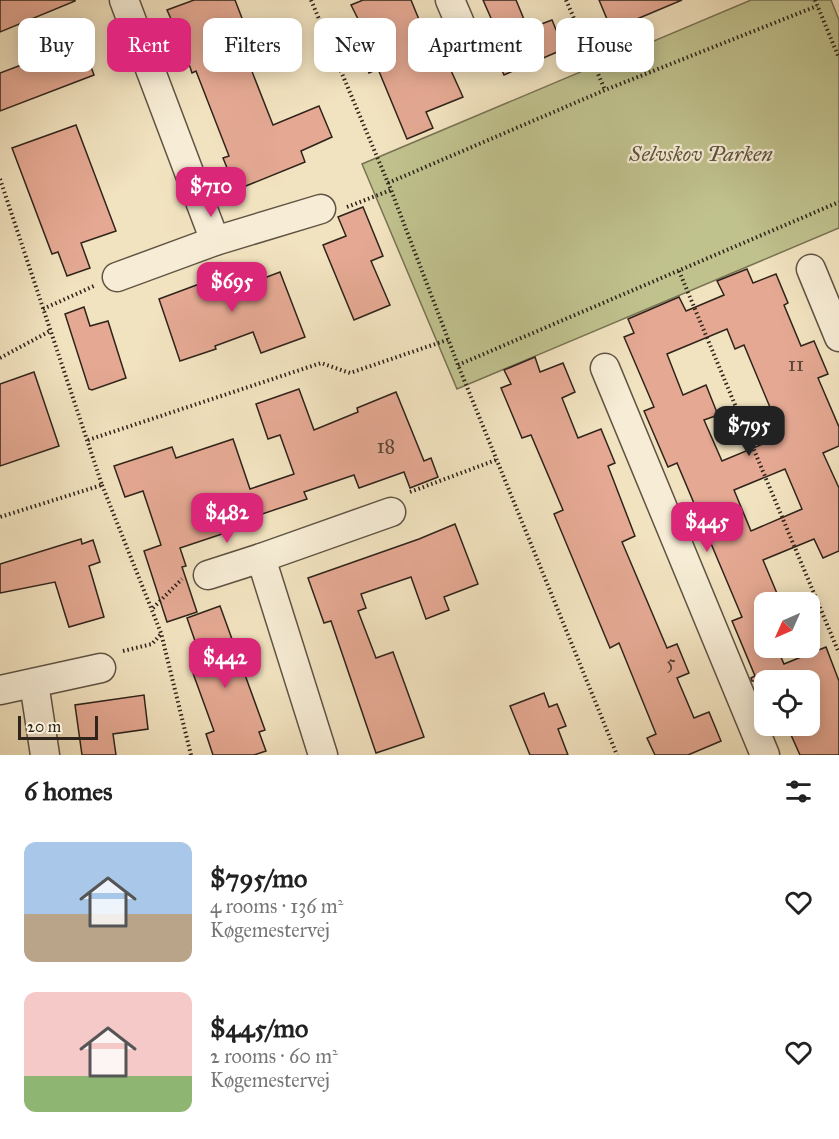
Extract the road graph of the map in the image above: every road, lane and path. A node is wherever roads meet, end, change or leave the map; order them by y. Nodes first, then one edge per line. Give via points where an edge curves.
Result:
1 (124, 0) edge
2 (311, 0) edge
3 (450, 0) edge
4 (566, 0) edge
5 (814, 0) edge
6 (817, 6) junction
7 (458, 18) edge
8 (839, 58) edge
9 (605, 90) junction
10 (0, 179) edge
11 (388, 183) junction
12 (391, 190) junction
13 (839, 202) edge
14 (321, 209) joint
15 (215, 241) junction
16 (811, 269) dead end
17 (679, 271) junction
18 (117, 277) joint
19 (43, 309) junction
20 (50, 331) junction
21 (839, 337) edge
22 (450, 339) junction
23 (0, 358) edge
24 (458, 365) junction
25 (605, 368) dead end
26 (88, 440) junction
27 (496, 460) junction
28 (102, 485) junction
29 (391, 512) joint
30 (0, 517) edge
31 (261, 558) junction
32 (208, 574) joint
33 (153, 608) junction
34 (161, 633) junction
35 (839, 653) edge
36 (101, 668) joint
37 (34, 683) junction
38 (0, 690) edge
39 (45, 755) edge
40 (191, 755) edge
41 (323, 755) edge
42 (617, 755) edge
43 (765, 755) edge

1 - 15 street
2 - 11 path
3 - 7 street
4 - 9 path
5 - 6 path
6 - 8 path
6 - 9 path
9 - 11 path
10 - 19 path
11 - 12 path
12 - 14 path via 330,214
12 - 22 path
13 - 17 path
14 - 15 street
15 - 18 street
16 - 21 street
17 - 24 path
17 - 35 path
18 - 19 path
19 - 20 path
20 - 23 path
20 - 26 path
22 - 24 path
22 - 26 path via 350,373 321,363
24 - 27 path
25 - 43 street
26 - 28 path
27 - 29 path via 405,494
27 - 42 path
28 - 30 path
28 - 33 path
29 - 31 street
31 - 32 street
31 - 41 street
32 - 33 path via 193,568
33 - 34 path
34 - 36 path via 152,644 103,656
34 - 40 path
36 - 37 street
37 - 38 street
37 - 39 street

